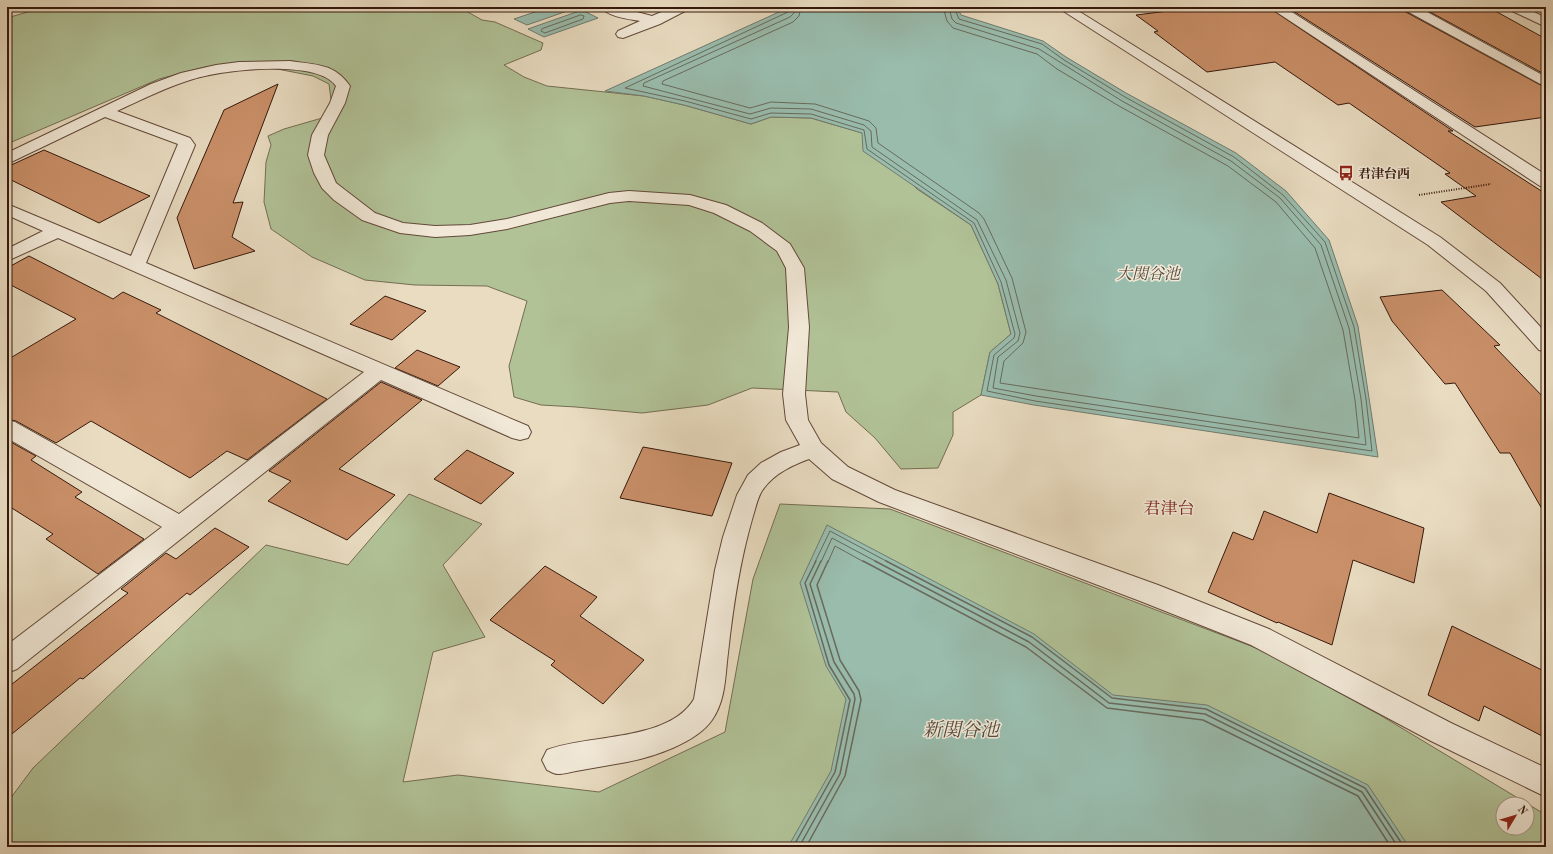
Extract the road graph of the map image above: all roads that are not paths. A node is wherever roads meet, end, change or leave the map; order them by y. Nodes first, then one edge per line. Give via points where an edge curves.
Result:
1 (12, 7) edge
2 (607, 7) edge
3 (683, 7) edge
4 (1062, 7) edge
5 (1275, 7) edge
6 (1410, 7) edge
7 (1514, 7) edge
8 (7, 8) edge
9 (655, 21) junction
10 (1546, 23) edge
11 (623, 34) dead end
12 (1546, 83) edge
13 (105, 112) junction
14 (7, 159) edge
15 (1543, 177) edge
16 (7, 209) edge
17 (57, 231) junction
18 (7, 256) edge
19 (136, 265) junction
20 (1546, 345) edge
21 (379, 371) junction
22 (7, 428) edge
23 (520, 432) dead end
24 (813, 449) junction
25 (180, 526) junction
26 (7, 662) edge
27 (557, 760) dead end
28 (1546, 783) edge

1 - 8 main road
2 - 9 street
3 - 9 street
4 - 20 street via 1434,241 1493,287
5 - 15 street
6 - 12 street
7 - 10 street
9 - 11 street
13 - 14 street
13 - 19 street via 184,141 187,145
13 - 24 street via 186,76 216,69 290,65 322,70 336,77 343,86 341,99 322,131 316,153 327,184 371,219 404,229 435,232 489,227 609,198 629,196 690,200 720,209 756,227 784,248 795,268 799,327 794,394 797,420
16 - 17 street
17 - 18 street
17 - 19 street
19 - 21 street
21 - 23 street
21 - 25 street
22 - 25 street
24 - 27 street via 786,457 766,472 755,483 745,503 730,554 709,697 698,716 677,731 652,742
24 - 28 street via 840,473 887,496 1260,637 1441,732
25 - 26 street

